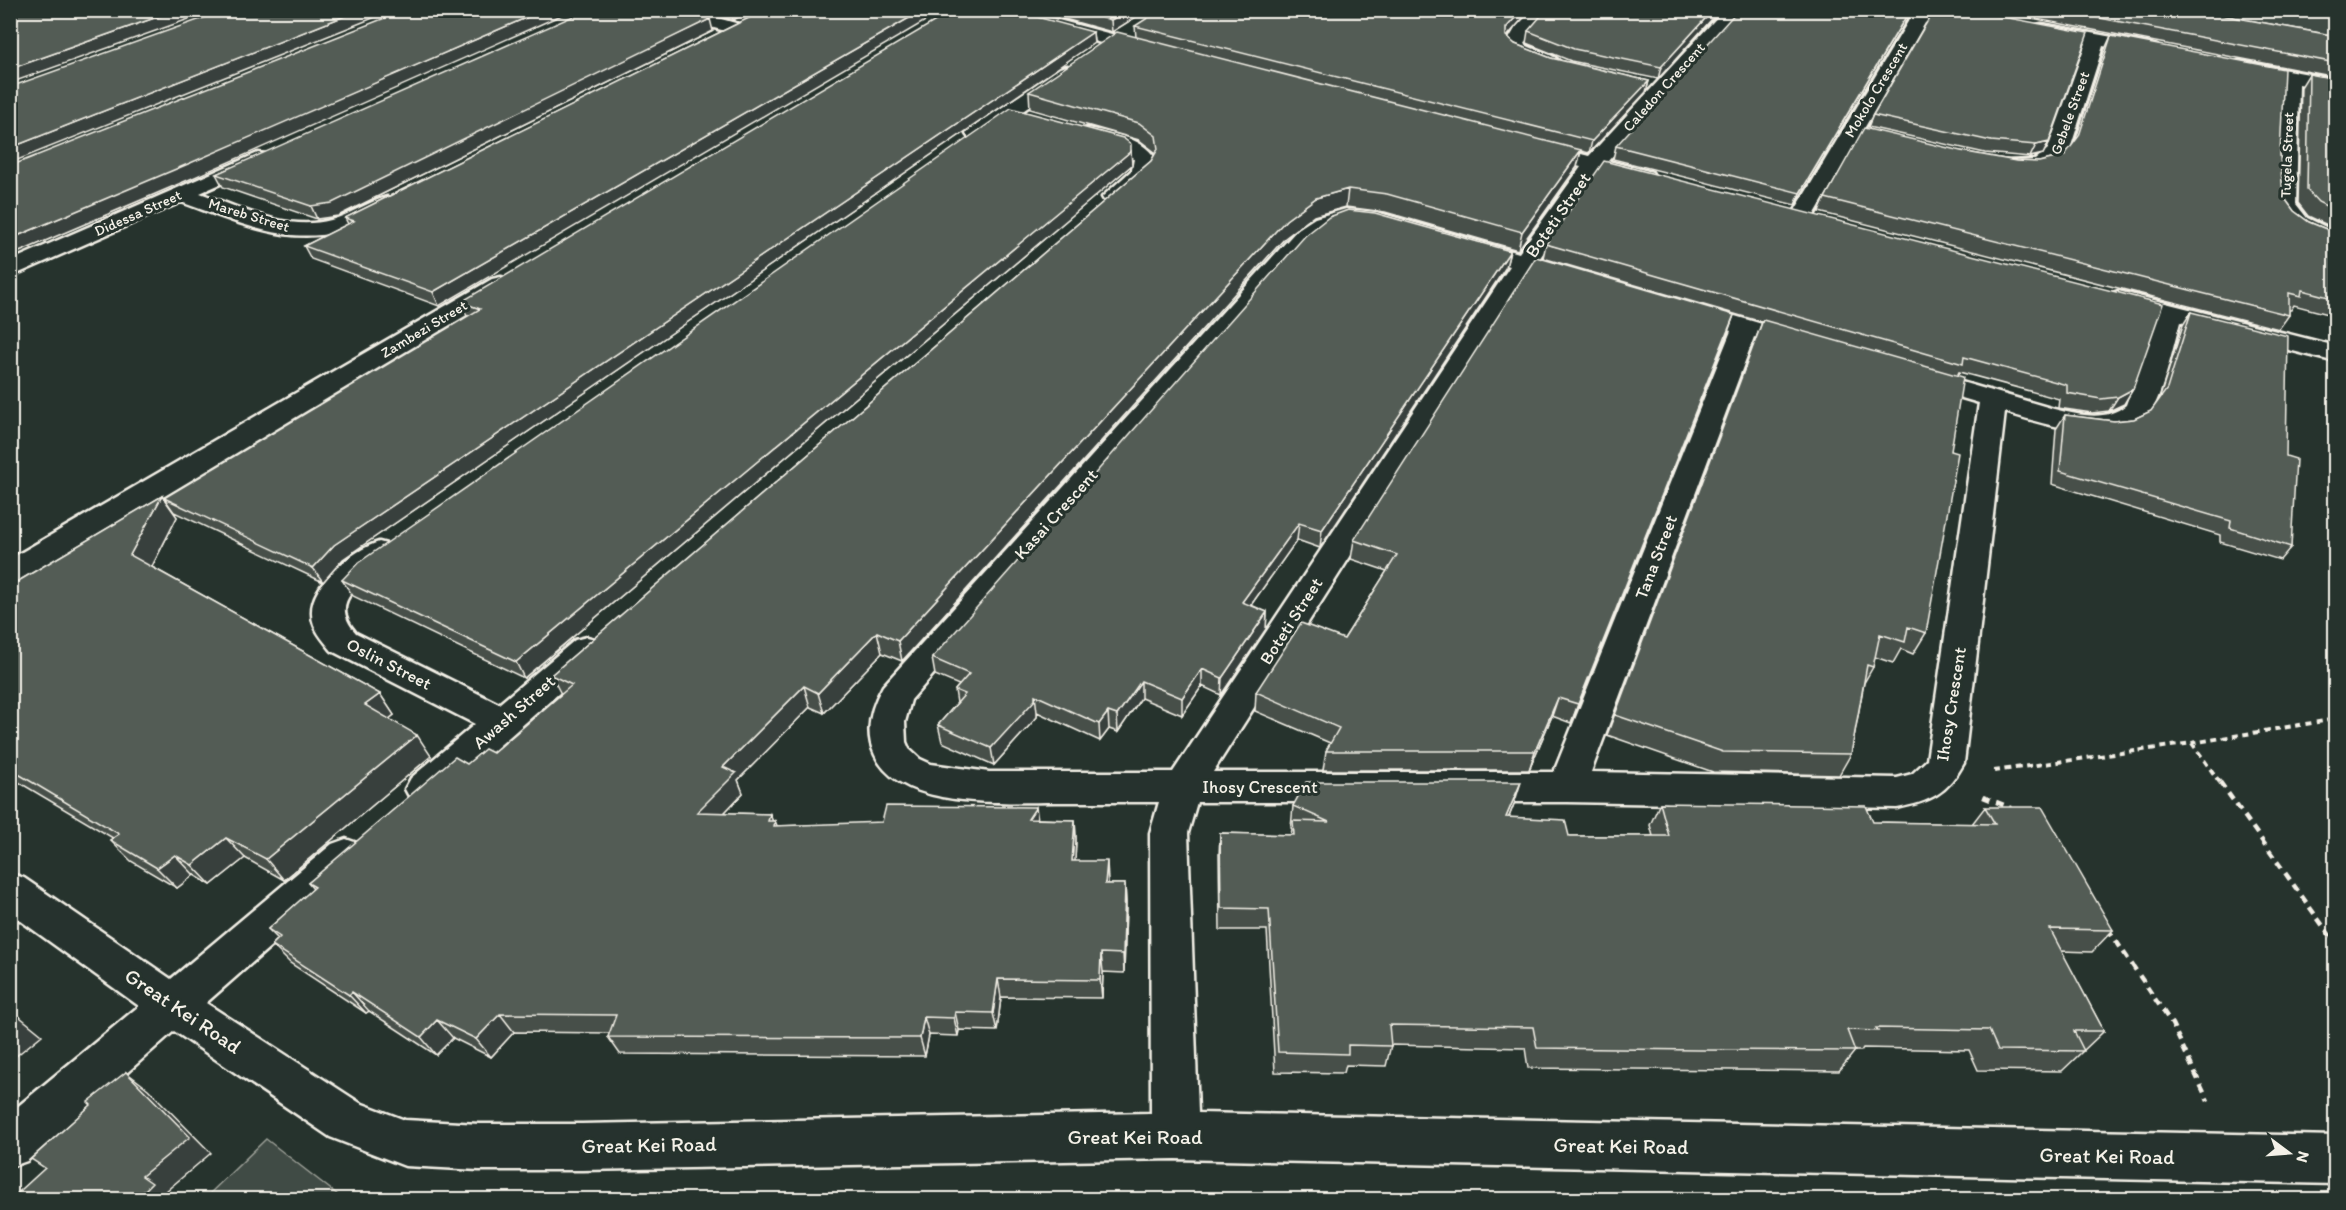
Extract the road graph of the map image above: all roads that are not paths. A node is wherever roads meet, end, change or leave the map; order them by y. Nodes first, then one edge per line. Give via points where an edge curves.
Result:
1 (667, 10) edge
2 (998, 10) edge
3 (1544, 10) edge
4 (1734, 10) edge
5 (753, 19) edge
6 (1998, 20) edge
7 (2020, 24) edge
8 (733, 28) junction
9 (1122, 35) junction
10 (2096, 40) junction
11 (702, 44) edge
12 (2164, 53) edge
13 (1171, 55) edge
14 (2221, 64) edge
15 (1567, 65) edge
16 (2289, 77) junction
17 (1642, 83) edge
18 (2336, 86) edge
19 (1663, 88) junction
20 (1009, 112) junction
21 (1851, 131) junction
22 (1873, 136) edge
23 (1514, 143) edge
24 (960, 146) edge
25 (279, 150) edge
26 (1594, 164) junction
27 (1997, 164) edge
28 (1664, 182) edge
29 (410, 193) edge
30 (180, 194) junction
31 (1089, 217) edge
32 (1802, 217) edge
33 (2336, 240) edge
34 (1525, 262) junction
35 (10, 270) edge
36 (522, 271) edge
37 (2091, 291) edge
38 (2171, 312) junction
39 (1745, 327) junction
40 (2336, 354) edge
41 (1993, 399) junction
42 (404, 535) edge
43 (10, 574) edge
44 (611, 628) edge
45 (503, 722) junction
46 (1183, 787) junction
47 (1567, 788) junction
48 (405, 806) edge
49 (369, 836) edge
50 (10, 890) edge
51 (173, 1005) junction
52 (1174, 1136) junction
53 (10, 1144) edge
54 (2336, 1160) edge

1 - 8 street
2 - 9 street
3 - 15 street via 1528,24 1514,46 1527,54
4 - 19 street, Caledon Crescent
5 - 8 street
6 - 21 street, Mokolo Crescent via 1943,13 1918,20
7 - 10 street
8 - 11 street
9 - 13 street
9 - 20 street
10 - 12 street
10 - 27 street, Gebele Street via 2053,160 2041,166
14 - 16 street
16 - 18 street
16 - 33 street, Tugela Street via 2285,204 2298,223
17 - 19 street
19 - 26 street, Caledon Crescent
20 - 24 street
20 - 31 street via 1131,146 1143,154 1142,172
21 - 22 street
21 - 32 street, Mokolo Crescent
23 - 26 street
25 - 30 street, Didessa Street
26 - 28 street
26 - 34 street, Boteti Street
29 - 30 street, Mareb Street via 347,222 313,230 273,225
30 - 35 street, Didessa Street
34 - 39 street
34 - 46 street, Boteti Street
34 - 46 street, Kasai Crescent via 1376,219 1346,216 1328,219 1312,228 895,696 887,714 885,741 892,757 914,774 947,784
36 - 43 street, Zambezi Street
37 - 38 street
38 - 40 street
38 - 41 street via 2139,410 2132,418 2103,425 2074,423
39 - 41 street
39 - 47 street, Tana Street
41 - 47 street, Ihosy Crescent via 1945,763 1934,779 1918,789 1896,793
42 - 45 street, Oslin Street via 339,585 327,617 332,631 344,642
44 - 45 street, Awash Street
45 - 48 street, Awash Street
46 - 47 street, Ihosy Crescent
46 - 52 street, Boteti Street via 1169,833
49 - 51 street
50 - 51 street, Great Kei Road
51 - 52 street, Great Kei Road via 346,1121 405,1143 571,1147
51 - 53 street
52 - 54 street, Great Kei Road

